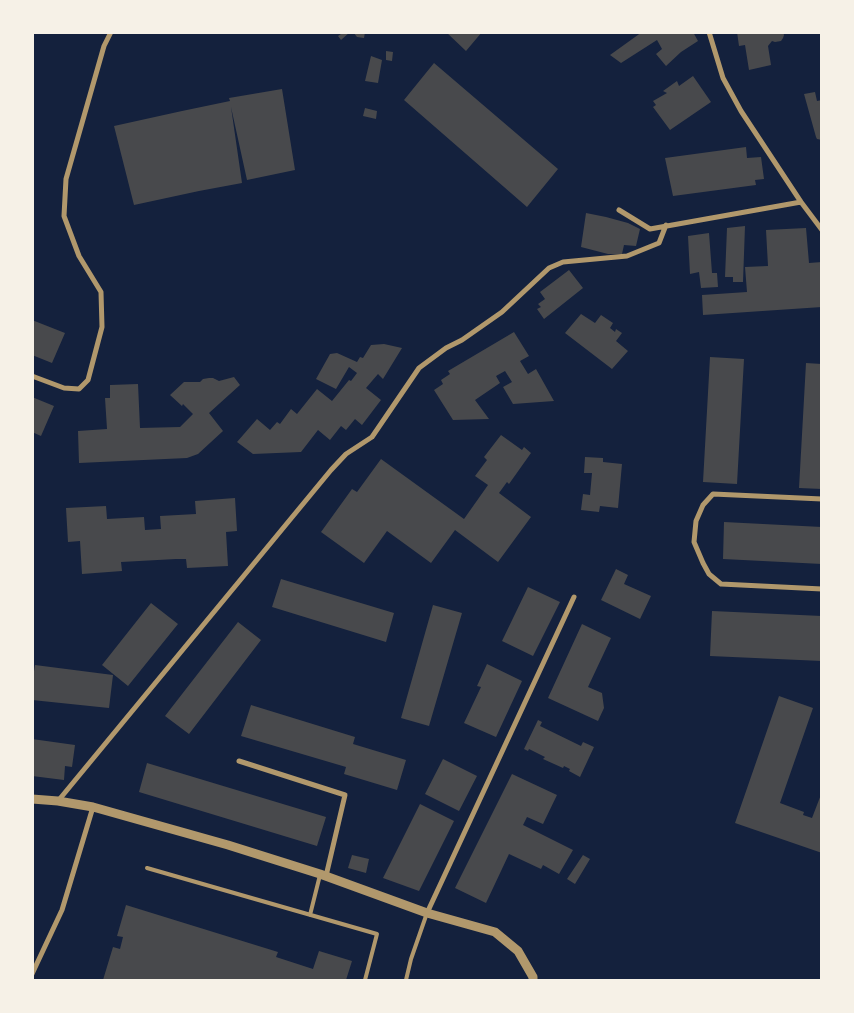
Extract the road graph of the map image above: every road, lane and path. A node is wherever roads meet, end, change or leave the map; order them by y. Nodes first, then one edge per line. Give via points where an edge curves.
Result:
1 (111, 32) edge
2 (709, 32) edge
3 (800, 202) junction
4 (619, 210) dead end
5 (666, 225) junction
6 (822, 230) edge
7 (32, 376) edge
8 (822, 499) edge
9 (822, 589) edge
10 (574, 597) dead end
11 (239, 761) dead end
12 (32, 798) edge
13 (58, 801) junction
14 (93, 808) junction
15 (147, 868) dead end
16 (323, 875) junction
17 (427, 913) junction
18 (310, 915) junction
19 (32, 974) edge
20 (366, 980) edge
21 (406, 980) edge
22 (533, 980) edge

1 - 7 street via 104,46 66,179 64,216 79,256 101,292 102,327 88,380 79,389 64,388
2 - 3 street via 723,78 736,103
3 - 5 street
3 - 6 street
4 - 5 street via 650,229
5 - 13 street via 659,243 627,256 563,262 549,268 502,312 419,368 372,437 346,454 331,470
8 - 9 street via 713,494 703,505 696,521 694,542 709,574 721,584
10 - 17 street
11 - 16 street via 344,795
12 - 13 street
13 - 14 street
14 - 16 street
14 - 19 street via 62,910
15 - 18 lane
16 - 17 street
16 - 18 lane
17 - 21 lane
17 - 22 street via 495,932 518,951
18 - 20 lane via 377,934

